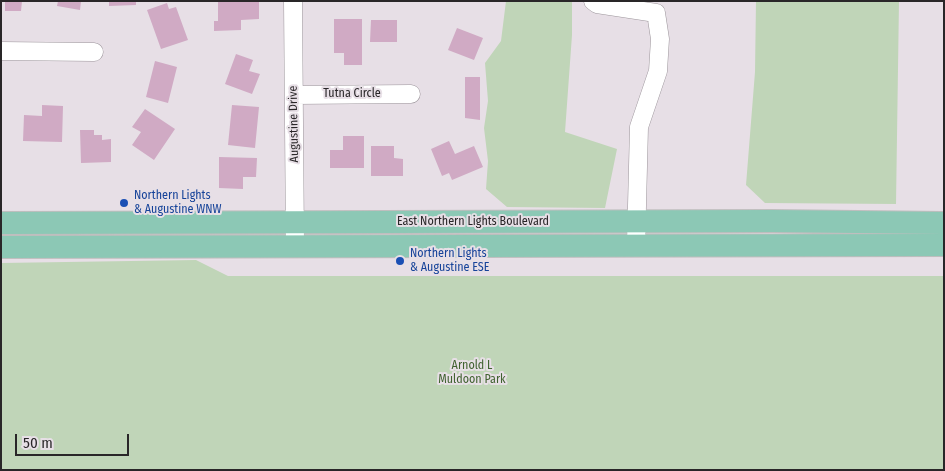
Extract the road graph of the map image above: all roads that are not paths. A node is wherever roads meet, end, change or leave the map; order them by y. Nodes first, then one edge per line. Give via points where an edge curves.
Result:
1 (293, 1) edge
2 (592, 1) edge
3 (1, 51) edge
4 (94, 52) dead end
5 (411, 94) dead end
6 (294, 95) junction
7 (636, 221) junction
8 (295, 222) junction
9 (944, 222) edge
10 (1, 223) edge
11 (636, 245) junction
12 (944, 245) edge
13 (295, 246) junction
14 (1, 247) edge

1 - 6 street, Augustine Drive
2 - 7 street via 656,13 660,39 658,71 639,127
3 - 4 street
5 - 6 street, Tutna Circle
6 - 8 street, Augustine Drive
7 - 8 main road, East Northern Lights Boulevard
7 - 9 main road, East Northern Lights Boulevard
7 - 11 street
8 - 10 main road, East Northern Lights Boulevard
8 - 13 street, Augustine Drive
11 - 12 main road, East Northern Lights Boulevard
11 - 13 main road, East Northern Lights Boulevard
13 - 14 main road, East Northern Lights Boulevard

